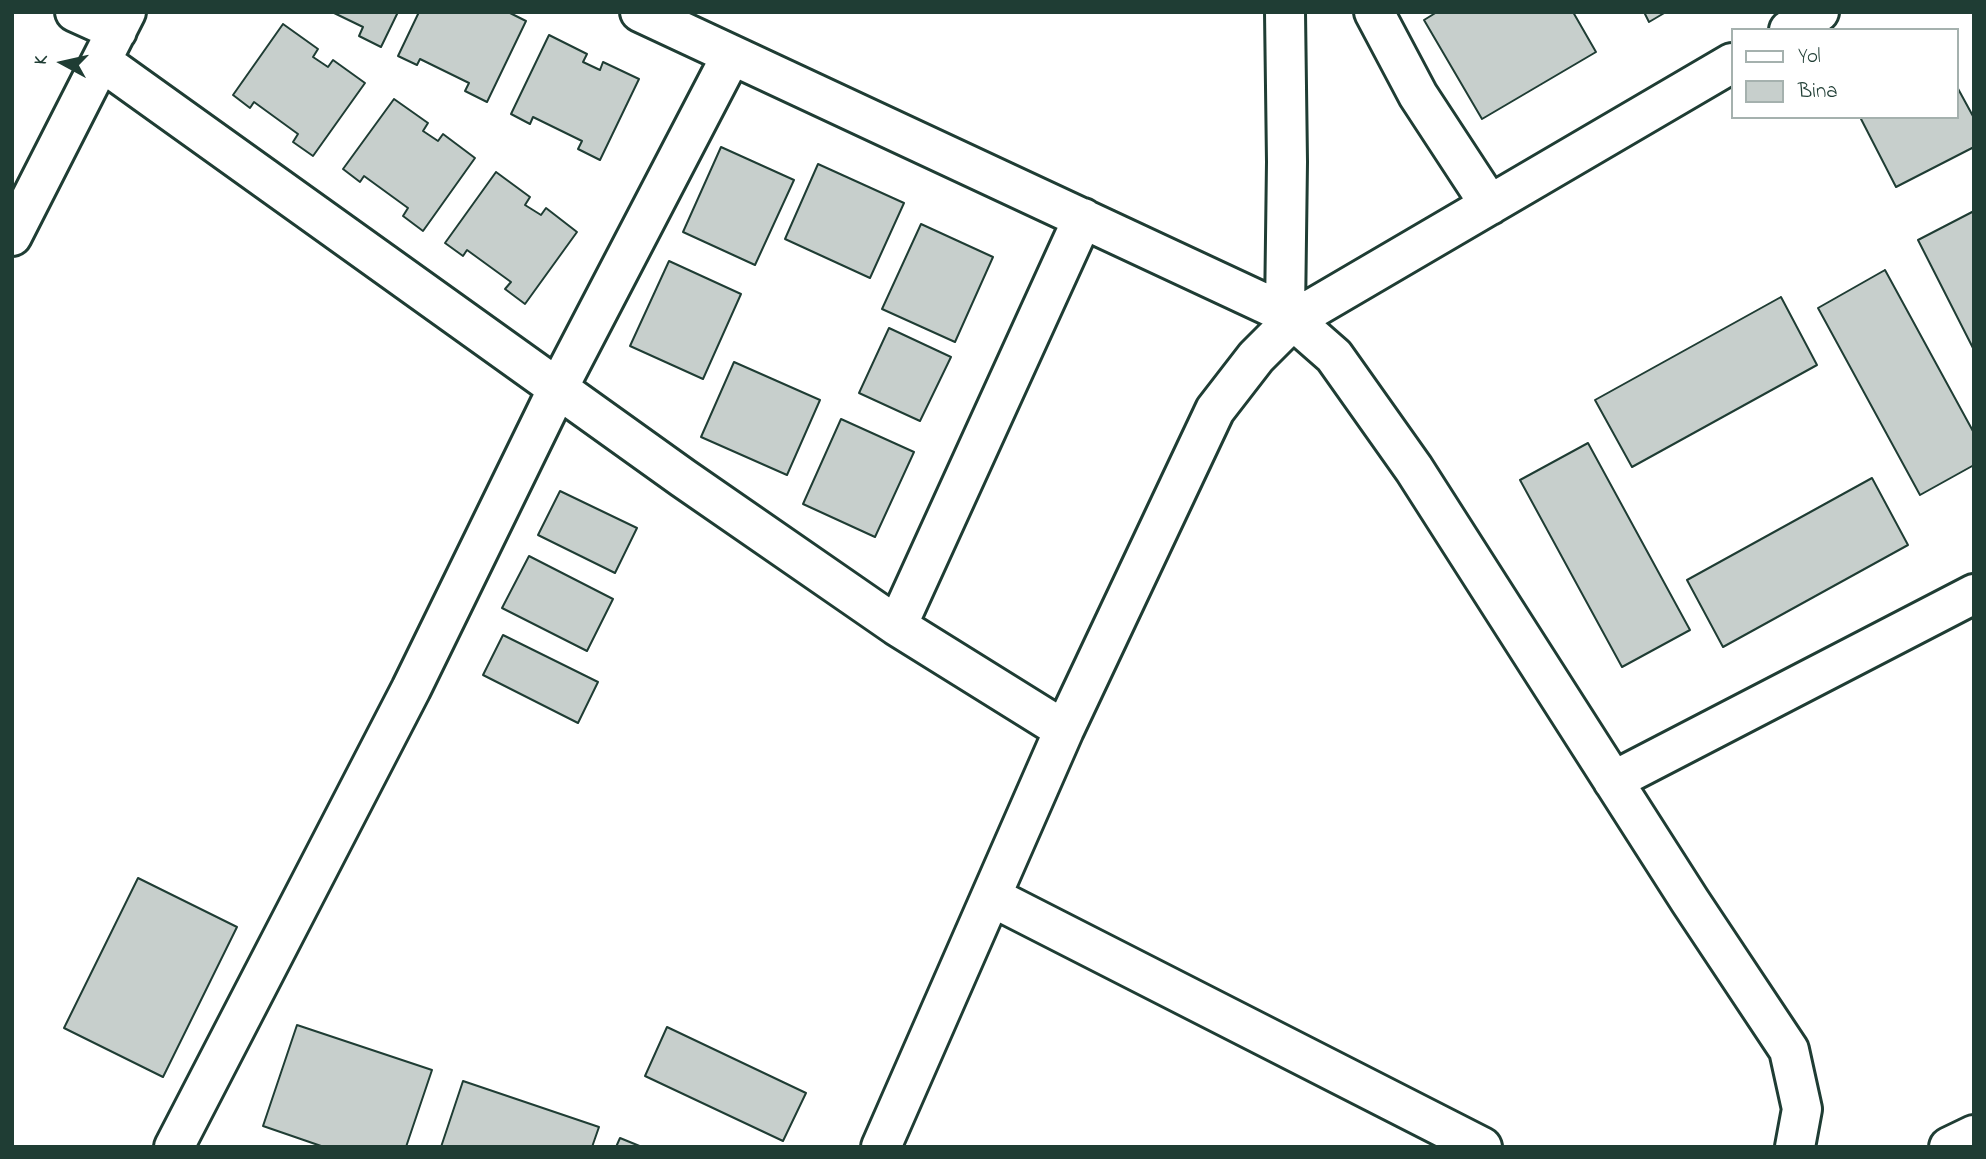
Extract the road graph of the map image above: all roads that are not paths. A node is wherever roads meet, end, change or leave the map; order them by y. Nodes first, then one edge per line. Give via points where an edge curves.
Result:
1 (75, 12) edge
2 (640, 12) edge
3 (1285, 12) edge
4 (1374, 12) edge
5 (1819, 12) edge
6 (1792, 28) edge
7 (115, 35) edge
8 (731, 57) junction
9 (1730, 64) edge
10 (1490, 205) junction
11 (1083, 218) junction
12 (12, 236) edge
13 (1289, 317) junction
14 (558, 388) junction
15 (1974, 594) edge
16 (897, 626) junction
17 (1064, 730) junction
18 (1613, 781) junction
19 (992, 897) junction
20 (1974, 1135) edge
21 (174, 1147) edge
22 (881, 1147) edge
23 (1482, 1147) edge
24 (1795, 1147) edge
25 (1950, 1147) edge

1 - 7 street
2 - 8 street
3 - 13 street
4 - 10 street via 1418,95
5 - 6 street
7 - 12 street
7 - 14 street
8 - 11 street
8 - 14 street
9 - 10 street
10 - 13 street
11 - 13 street
11 - 16 street
13 - 17 street via 1215,410
13 - 18 street via 1334,356 1414,469
14 - 16 street
14 - 21 street via 411,689
15 - 18 street
16 - 17 street
17 - 19 street
18 - 24 street via 1789,1049 1801,1110
19 - 22 street
19 - 23 street
20 - 25 street

